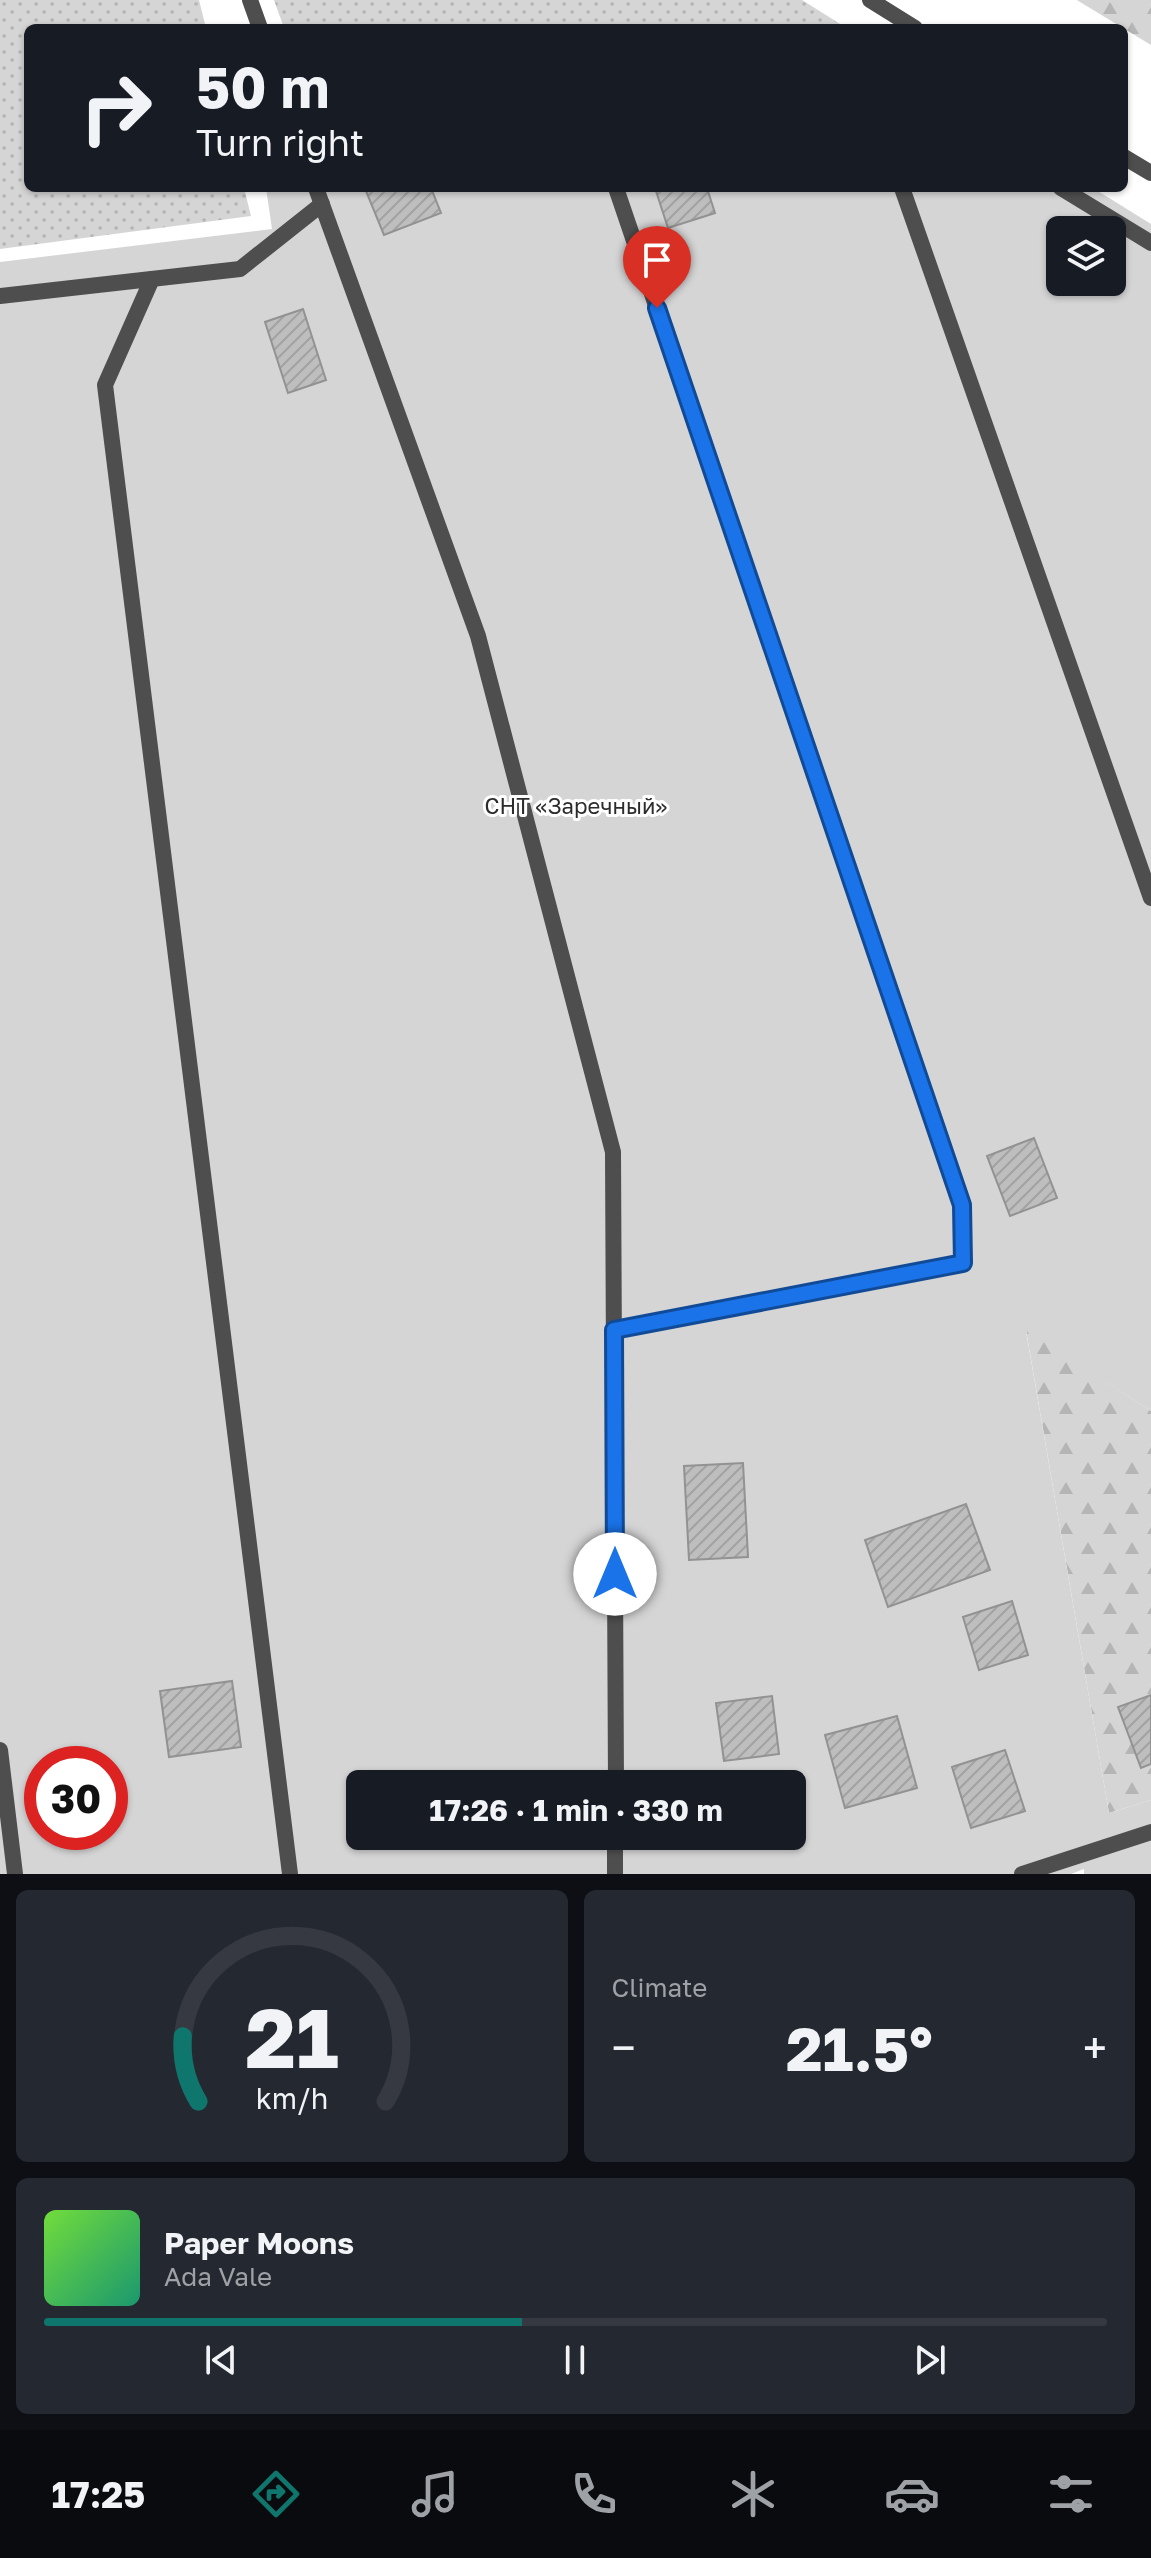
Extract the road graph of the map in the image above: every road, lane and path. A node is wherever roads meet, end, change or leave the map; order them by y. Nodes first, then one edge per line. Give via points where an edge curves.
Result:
1 (250, 0) edge
2 (870, 0) edge
3 (259, 24) edge
4 (909, 24) edge
5 (1128, 159) edge
6 (1151, 173) edge
7 (617, 192) edge
8 (903, 192) edge
9 (1068, 192) edge
10 (319, 196) edge
11 (1151, 243) edge
12 (152, 279) junction
13 (0, 296) edge
14 (1151, 898) edge
15 (614, 1330) junction
16 (0, 1750) edge
17 (616, 1770) edge
18 (1151, 1832) edge
19 (615, 1850) edge
20 (15, 1874) edge
21 (290, 1874) edge
22 (615, 1874) edge
23 (1022, 1874) edge

1 - 3 street
2 - 4 street
5 - 6 street
7 - 15 street via 962,1205 963,1263
8 - 14 street
9 - 11 street
10 - 12 street via 240,269
10 - 15 street via 478,636 613,1152
12 - 13 street
12 - 21 street via 105,385
15 - 17 street
16 - 20 street
18 - 23 street
19 - 22 street

